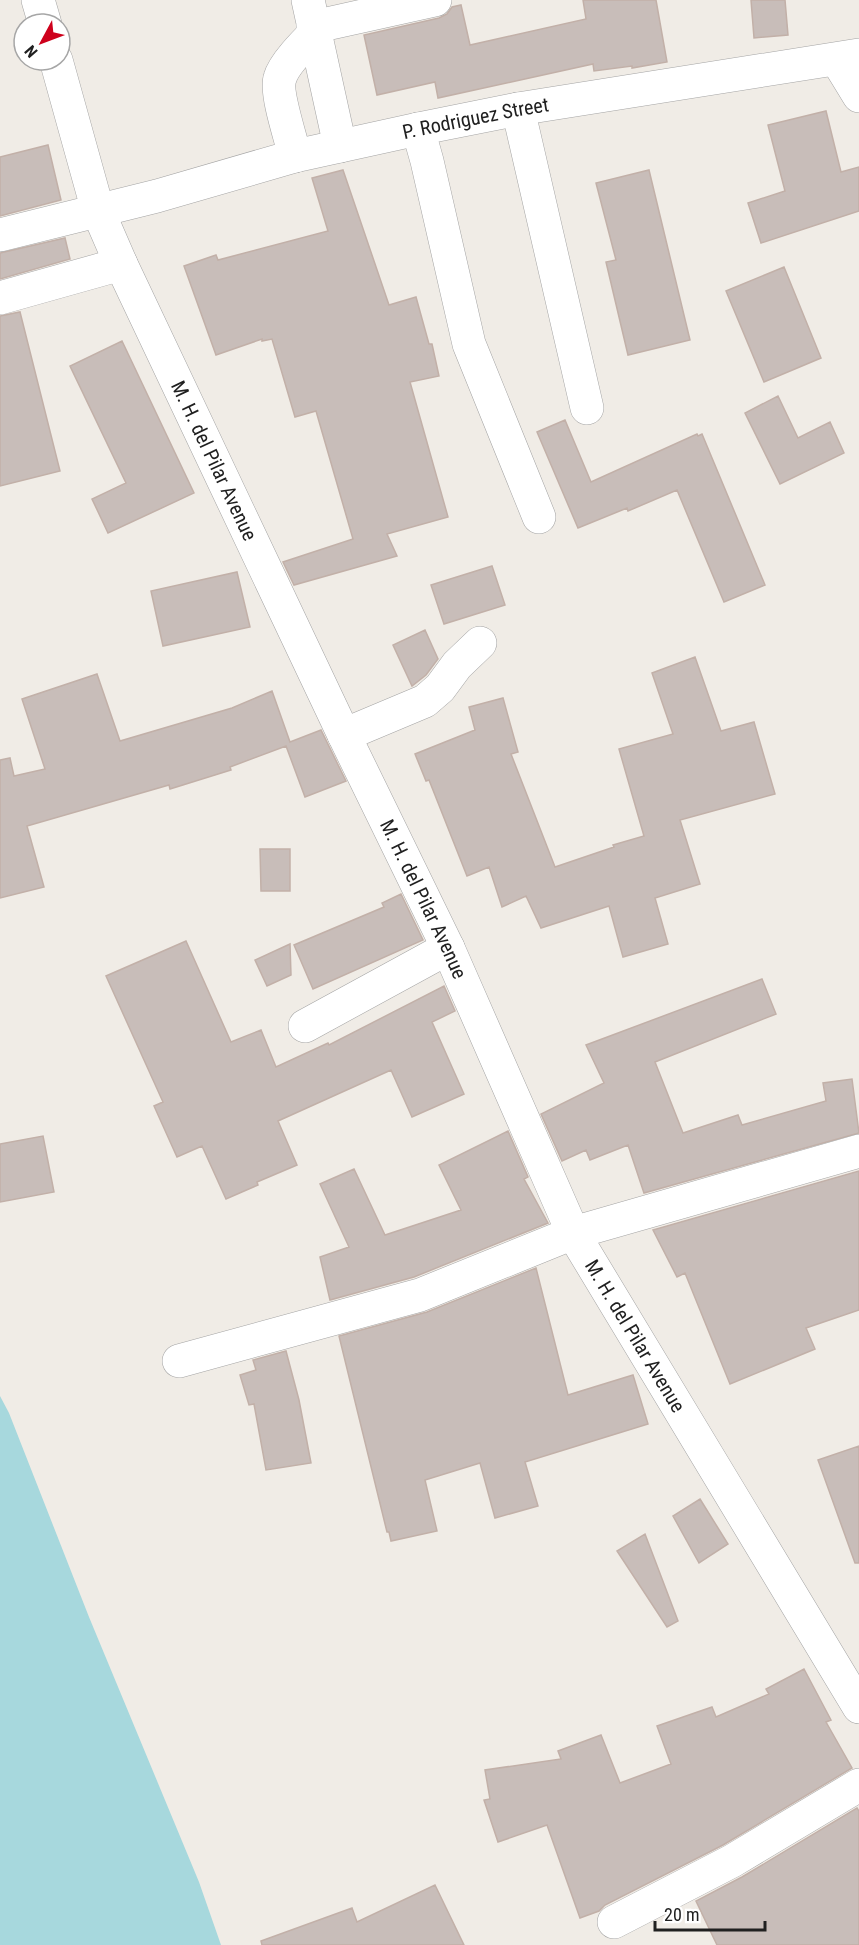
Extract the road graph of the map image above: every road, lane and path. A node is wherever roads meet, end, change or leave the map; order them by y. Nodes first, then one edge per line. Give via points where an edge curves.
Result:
1 (435, 0) edge
2 (312, 20) edge
3 (848, 58) edge
4 (59, 72) edge
5 (859, 96) edge
6 (518, 109) junction
7 (418, 129) junction
8 (340, 146) junction
9 (295, 156) junction
10 (98, 211) junction
11 (0, 235) edge
12 (121, 264) junction
13 (0, 298) edge
14 (587, 408) dead end
15 (539, 517) dead end
16 (480, 643) dead end
17 (344, 735) junction
18 (448, 948) junction
19 (305, 1026) dead end
20 (859, 1151) edge
21 (573, 1233) junction
22 (179, 1361) dead end
23 (859, 1707) edge
24 (859, 1785) edge
25 (614, 1922) dead end

1 - 2 street
2 - 8 street
2 - 9 street via 279,78
3 - 5 street
3 - 6 street, P. Rodriguez Street
4 - 10 street, M. H. del Pilar Avenue
6 - 7 street, P. Rodriguez Street
6 - 14 street
7 - 8 street, P. Rodriguez Street
7 - 15 street via 469,344
8 - 9 street, P. Rodriguez Street
9 - 10 street, P. Rodriguez Street
10 - 11 street, P. Rodriguez Street
10 - 12 street, M. H. del Pilar Avenue
12 - 13 street
12 - 17 street, M. H. del Pilar Avenue
16 - 17 street via 424,701
17 - 18 street, M. H. del Pilar Avenue
18 - 19 street
18 - 21 street, M. H. del Pilar Avenue
20 - 21 street
21 - 22 street via 420,1295
21 - 23 street, M. H. del Pilar Avenue
24 - 25 street via 732,1861

